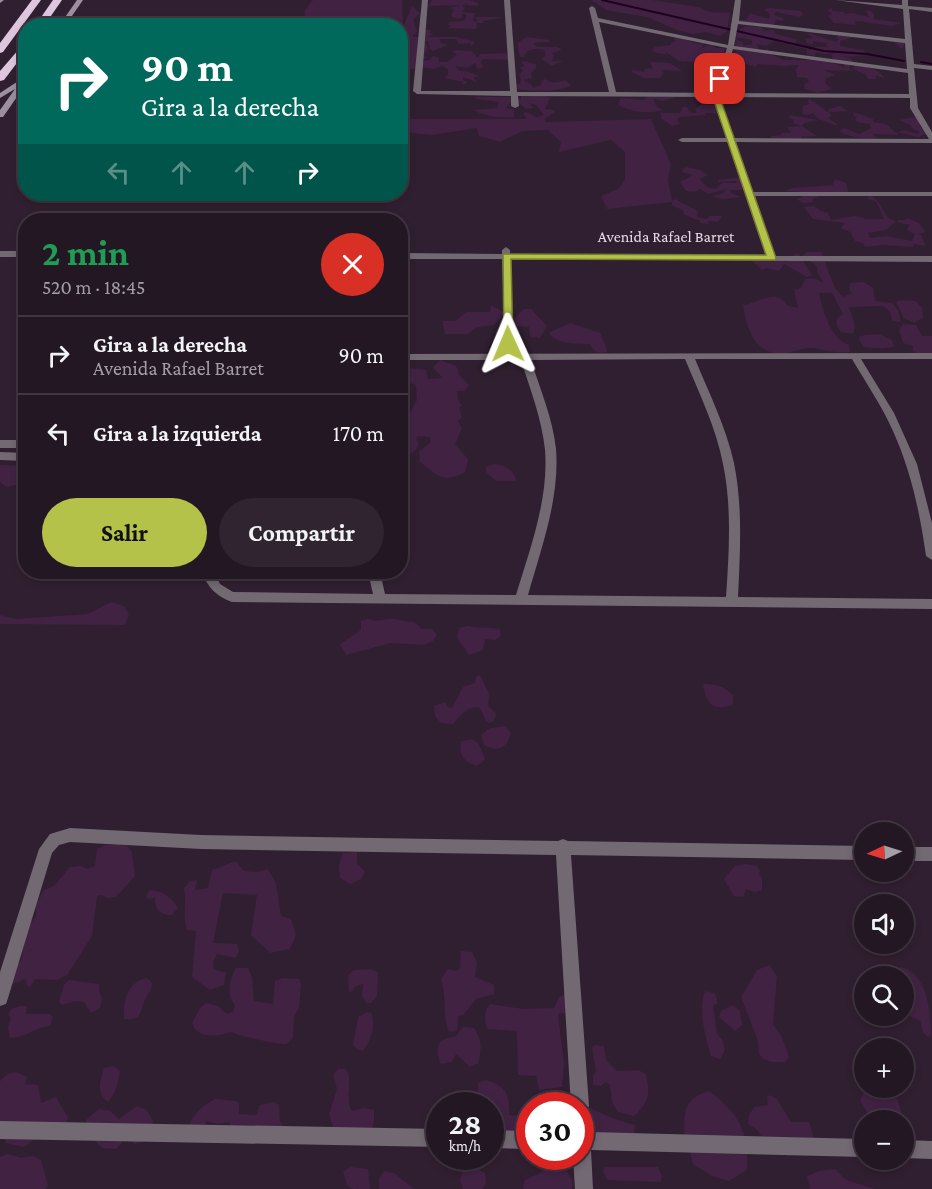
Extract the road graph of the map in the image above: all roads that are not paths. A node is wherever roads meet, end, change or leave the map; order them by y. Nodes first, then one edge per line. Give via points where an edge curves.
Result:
1 (37, 0) edge
2 (58, 0) edge
3 (80, 0) edge
4 (425, 0) edge
5 (507, 0) edge
6 (738, 0) edge
7 (838, 0) edge
8 (905, 4) edge
9 (592, 8) dead end
10 (932, 10) edge
11 (24, 18) edge
12 (45, 18) edge
13 (68, 18) edge
14 (596, 20) junction
15 (18, 26) edge
16 (734, 28) junction
17 (909, 41) junction
18 (730, 47) junction
19 (0, 50) edge
20 (18, 54) edge
21 (932, 68) edge
22 (911, 69) junction
23 (0, 78) edge
24 (18, 84) edge
25 (18, 89) edge
26 (514, 94) junction
27 (613, 94) junction
28 (716, 95) junction
29 (0, 96) edge
30 (913, 96) junction
31 (515, 106) dead end
32 (0, 115) edge
33 (932, 139) edge
34 (682, 140) dead end
35 (731, 141) junction
36 (750, 194) junction
37 (932, 194) edge
38 (0, 248) edge
39 (18, 248) edge
40 (408, 250) edge
41 (932, 252) edge
42 (506, 253) junction
43 (0, 254) edge
44 (18, 254) edge
45 (771, 255) junction
46 (408, 256) edge
47 (932, 259) edge
48 (508, 344) dead end
49 (932, 356) edge
50 (408, 357) edge
51 (525, 357) junction
52 (689, 357) junction
53 (855, 357) junction
54 (0, 444) edge
55 (18, 444) edge
56 (0, 456) edge
57 (18, 457) edge
58 (932, 556) edge
59 (210, 579) edge
60 (376, 579) edge
61 (380, 598) junction
62 (521, 599) junction
63 (732, 602) junction
64 (932, 604) edge
65 (563, 846) junction
66 (854, 853) edge
67 (914, 854) edge
68 (932, 854) edge
69 (0, 998) edge
70 (579, 1092) edge
71 (0, 1130) edge
72 (426, 1138) edge
73 (594, 1141) edge
74 (854, 1148) edge
75 (914, 1149) edge
76 (932, 1150) edge
77 (583, 1170) edge
78 (584, 1189) edge

1 - 11 highway
2 - 12 highway
3 - 13 street
4 - 26 street via 416,91
5 - 26 street
6 - 16 street
7 - 8 street
8 - 10 street
8 - 17 street
9 - 14 street
14 - 18 street
14 - 27 street
15 - 19 highway
16 - 17 street
16 - 18 street
17 - 22 street
18 - 22 street
18 - 28 street
20 - 23 highway
21 - 22 street
22 - 30 street
24 - 29 street
25 - 32 street
26 - 27 street
26 - 31 street
27 - 28 street
28 - 30 street
28 - 35 street
30 - 33 street via 914,108
33 - 35 street
34 - 35 street
35 - 36 street
36 - 37 street
36 - 45 street
38 - 39 street
40 - 42 street, Avenida Rafael Barret
41 - 45 street, Avenida Rafael Barret
42 - 45 street, Avenida Rafael Barret
42 - 46 street, Avenida Rafael Barret
42 - 48 street
43 - 44 street
45 - 47 street, Avenida Rafael Barret
49 - 53 street
50 - 51 street
51 - 52 street
51 - 62 street via 551,458 544,519
52 - 53 street
52 - 63 street via 714,417 730,477 735,549
53 - 58 street via 890,415 913,468
54 - 55 street
56 - 57 street
59 - 61 street via 220,593 232,597
60 - 61 street
61 - 62 street
62 - 63 street
63 - 64 street
65 - 66 street
65 - 69 street via 201,842 70,835 55,839 46,849
65 - 70 street
67 - 68 street
71 - 72 street
73 - 74 street
75 - 76 street
77 - 78 street

